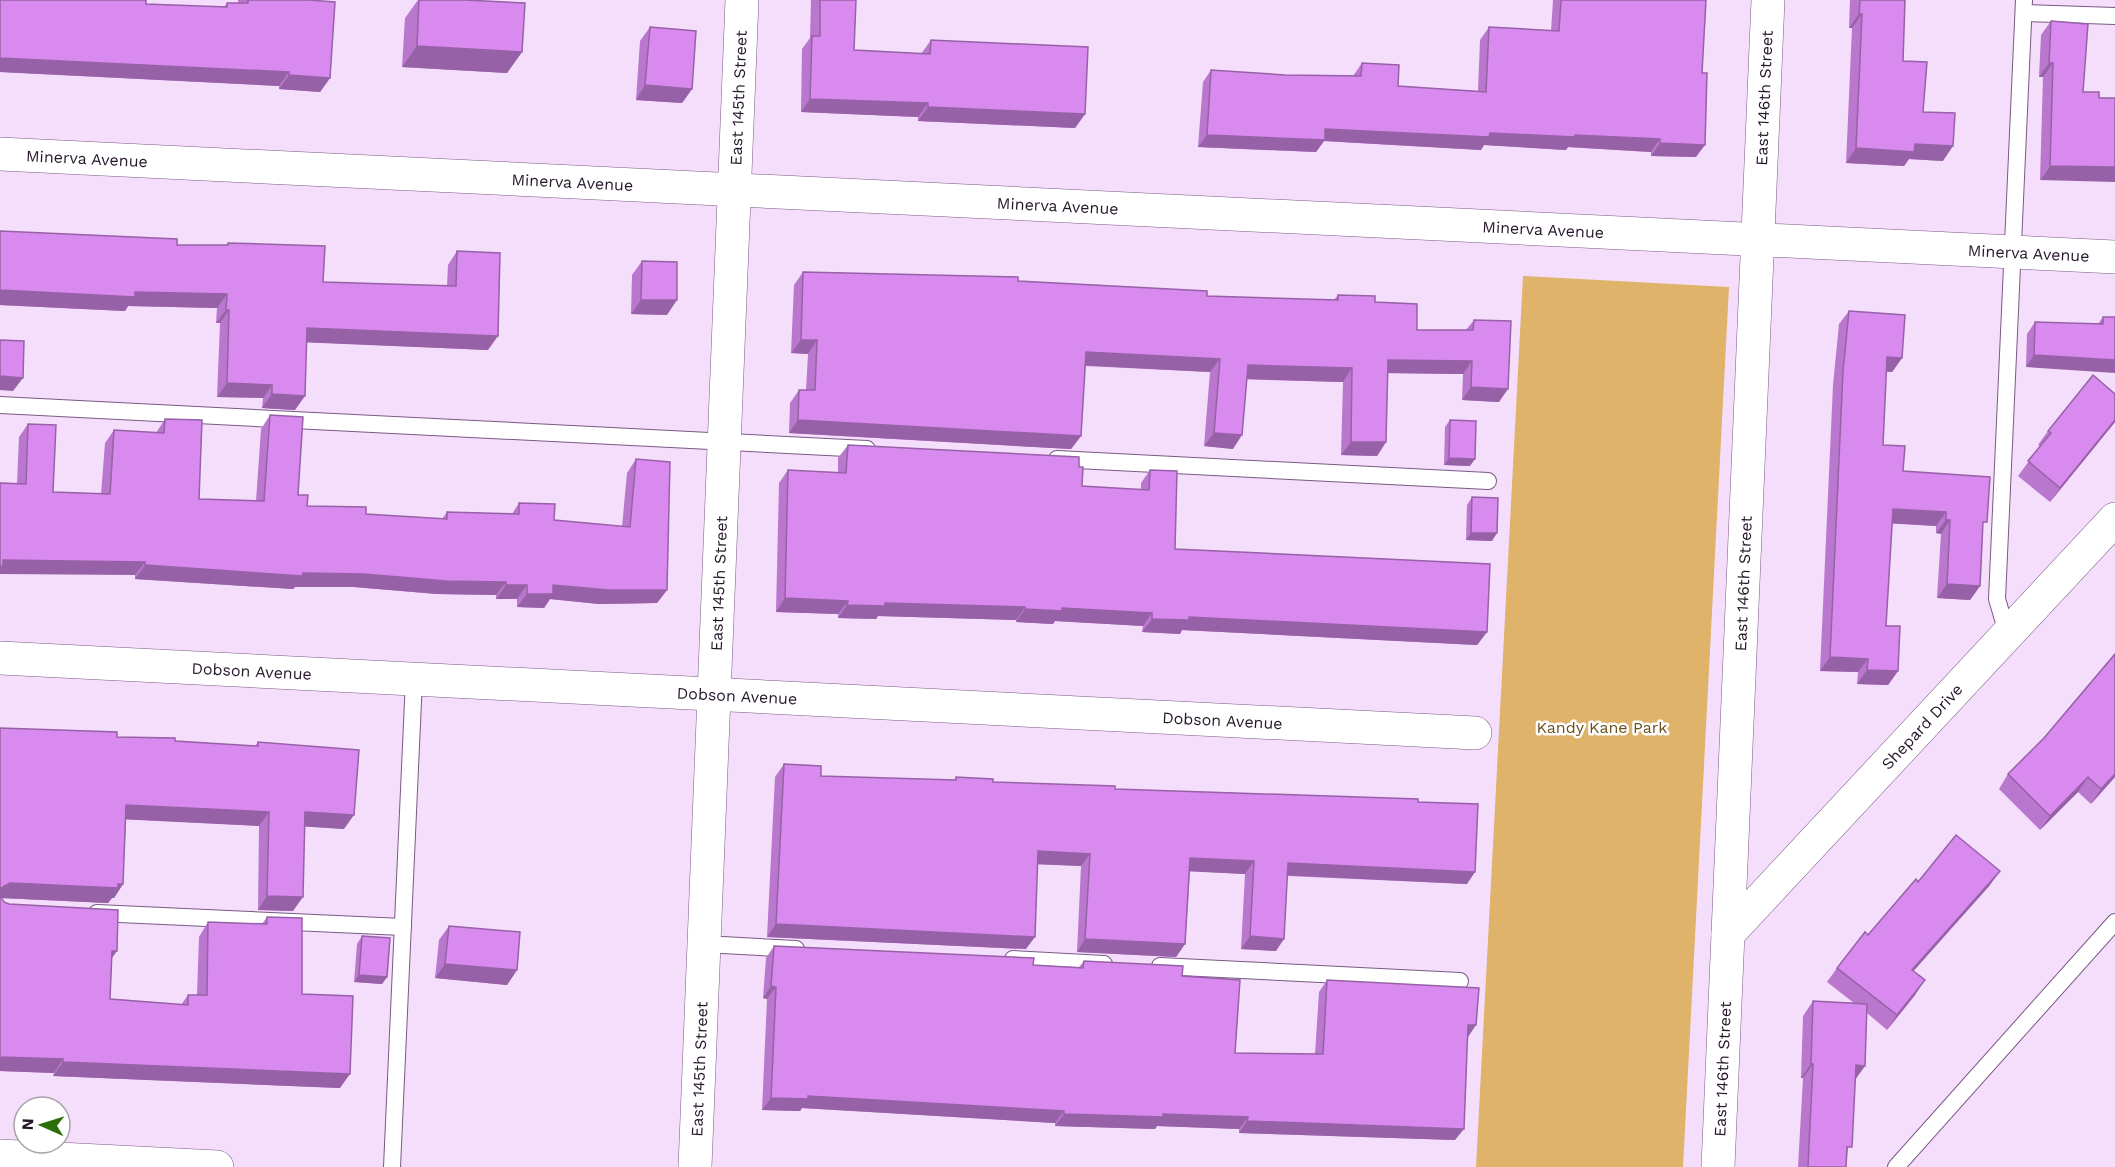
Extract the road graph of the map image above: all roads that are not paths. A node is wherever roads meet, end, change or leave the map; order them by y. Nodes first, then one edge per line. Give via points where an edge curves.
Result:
1 (742, 0) edge
2 (1768, 0) edge
3 (2024, 7) edge
4 (2115, 16) edge
5 (0, 154) edge
6 (735, 189) junction
7 (1758, 237) junction
8 (2013, 251) junction
9 (2115, 257) edge
10 (0, 405) edge
11 (724, 442) junction
12 (880, 450) edge
13 (1035, 458) edge
14 (1488, 481) dead end
15 (2115, 519) edge
16 (2008, 636) junction
17 (0, 658) edge
18 (414, 679) junction
19 (714, 694) junction
20 (1475, 733) dead end
21 (83, 912) edge
22 (2115, 922) edge
23 (403, 927) junction
24 (1728, 934) junction
25 (704, 944) junction
26 (810, 949) edge
27 (999, 958) edge
28 (1117, 964) edge
29 (1141, 966) edge
30 (1460, 981) dead end
31 (0, 1156) edge
32 (218, 1167) edge
33 (392, 1167) edge
34 (694, 1167) edge
35 (1718, 1167) edge
36 (1896, 1167) edge

1 - 6 street, East 145th Street
2 - 7 street, East 146th Street
3 - 4 lane
3 - 8 lane
5 - 6 street, Minerva Avenue
6 - 7 street, Minerva Avenue
6 - 11 street, East 145th Street
7 - 8 street, Minerva Avenue
7 - 24 street, East 146th Street
8 - 9 street, Minerva Avenue
8 - 16 lane via 1997,599
10 - 11 lane
11 - 12 lane
11 - 19 street, East 145th Street
13 - 14 lane
15 - 16 street, Shepard Drive
16 - 24 street, Shepard Drive
17 - 18 street, Dobson Avenue
18 - 19 street, Dobson Avenue
18 - 23 lane
19 - 20 street, Dobson Avenue
19 - 25 street, East 145th Street
21 - 23 lane
22 - 36 lane
23 - 33 lane
24 - 35 street, East 146th Street
25 - 26 lane
25 - 34 street, East 145th Street
27 - 28 lane
29 - 30 lane
31 - 32 street

